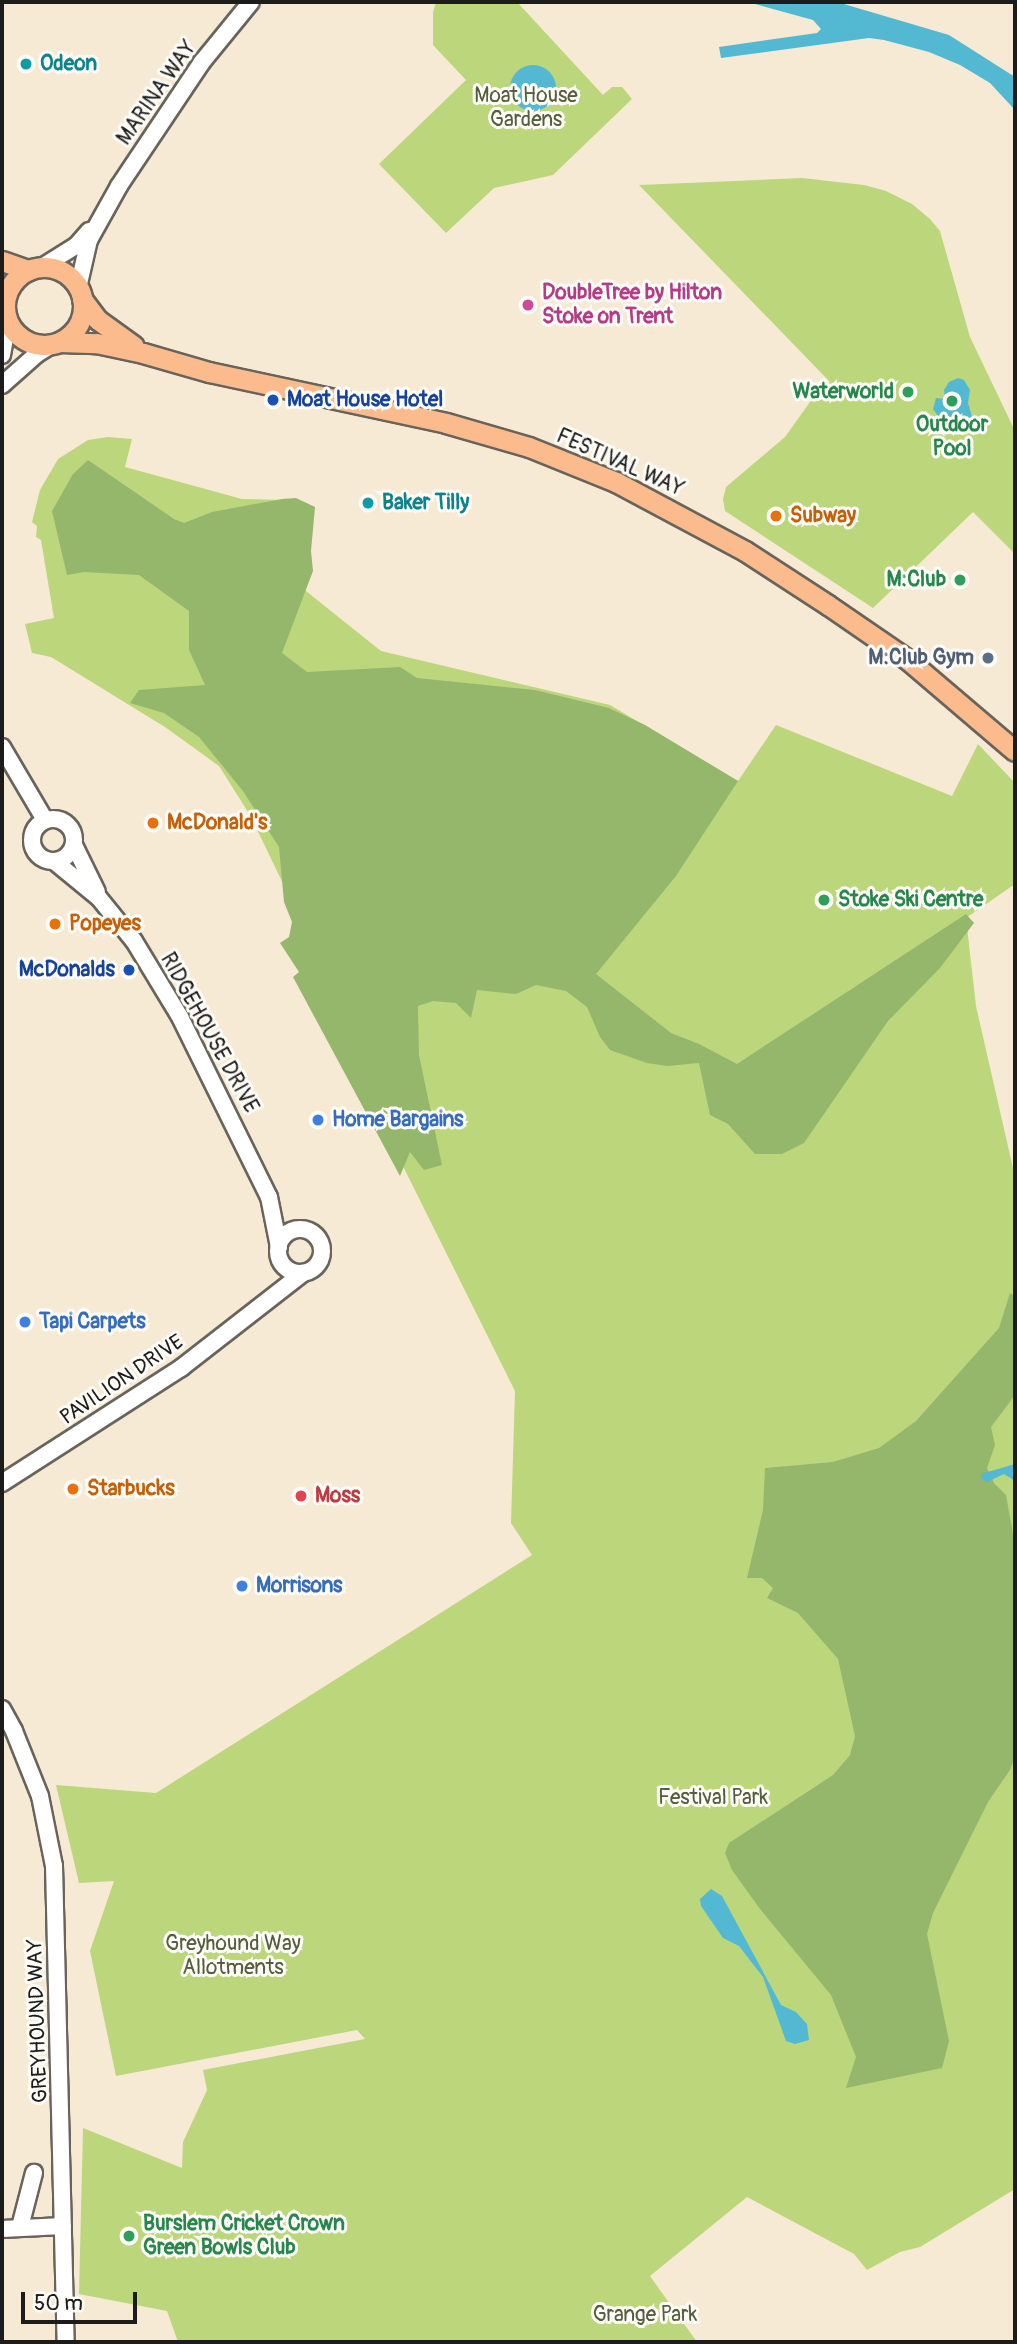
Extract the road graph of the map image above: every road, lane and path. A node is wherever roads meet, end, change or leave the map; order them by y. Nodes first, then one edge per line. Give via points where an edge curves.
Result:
1 (251, 2) edge
2 (103, 213) junction
3 (2, 261) edge
4 (35, 269) junction
5 (80, 293) junction
6 (5, 308) edge
7 (56, 343) junction
8 (143, 353) junction
9 (2, 355) edge
10 (2, 385) edge
11 (2, 747) edge
12 (1015, 751) edge
13 (46, 820) junction
14 (74, 845) junction
15 (54, 861) junction
16 (99, 898) junction
17 (269, 1197) junction
18 (299, 1229) junction
19 (280, 1254) junction
20 (303, 1273) junction
21 (260, 1304) junction
22 (2, 1483) edge
23 (2, 1709) edge
24 (34, 2173) dead end
25 (63, 2226) junction
26 (20, 2227) junction
27 (2, 2229) edge
28 (66, 2342) edge

1 - 2 street, MARINA WAY via 188,82
2 - 4 street, MARINA WAY via 76,246
2 - 5 street, MARINA WAY via 89,240
3 - 4 main road
4 - 5 main road via 64,273
4 - 6 main road via 9,289
5 - 7 main road via 81,316 76,328
5 - 8 main road, FESTIVAL WAY via 98,320
6 - 7 main road via 24,340
6 - 9 street
7 - 8 main road, FESTIVAL WAY via 96,343
7 - 10 street
8 - 12 main road, FESTIVAL WAY via 446,424 529,447 616,482 733,544 828,605 908,660
11 - 13 street
13 - 14 street via 65,822 75,836
13 - 15 street via 36,828 32,843 38,855
14 - 15 street via 65,858
14 - 16 street, RIDGEHOUSE DRIVE
15 - 16 street, RIDGEHOUSE DRIVE
16 - 17 street, RIDGEHOUSE DRIVE via 134,941 180,1017
17 - 18 street, RIDGEHOUSE DRIVE
17 - 19 street, RIDGEHOUSE DRIVE
18 - 19 street via 286,1235
18 - 20 street via 317,1238 322,1250 319,1263
19 - 20 street via 290,1270
19 - 21 street, PAVILION DRIVE
20 - 21 street, PAVILION DRIVE
21 - 22 street, PAVILION DRIVE via 181,1368
23 - 25 street, GREYHOUND WAY via 36,1784 54,1866
24 - 26 street
25 - 26 street
25 - 28 street, GREYHOUND WAY
26 - 27 street

